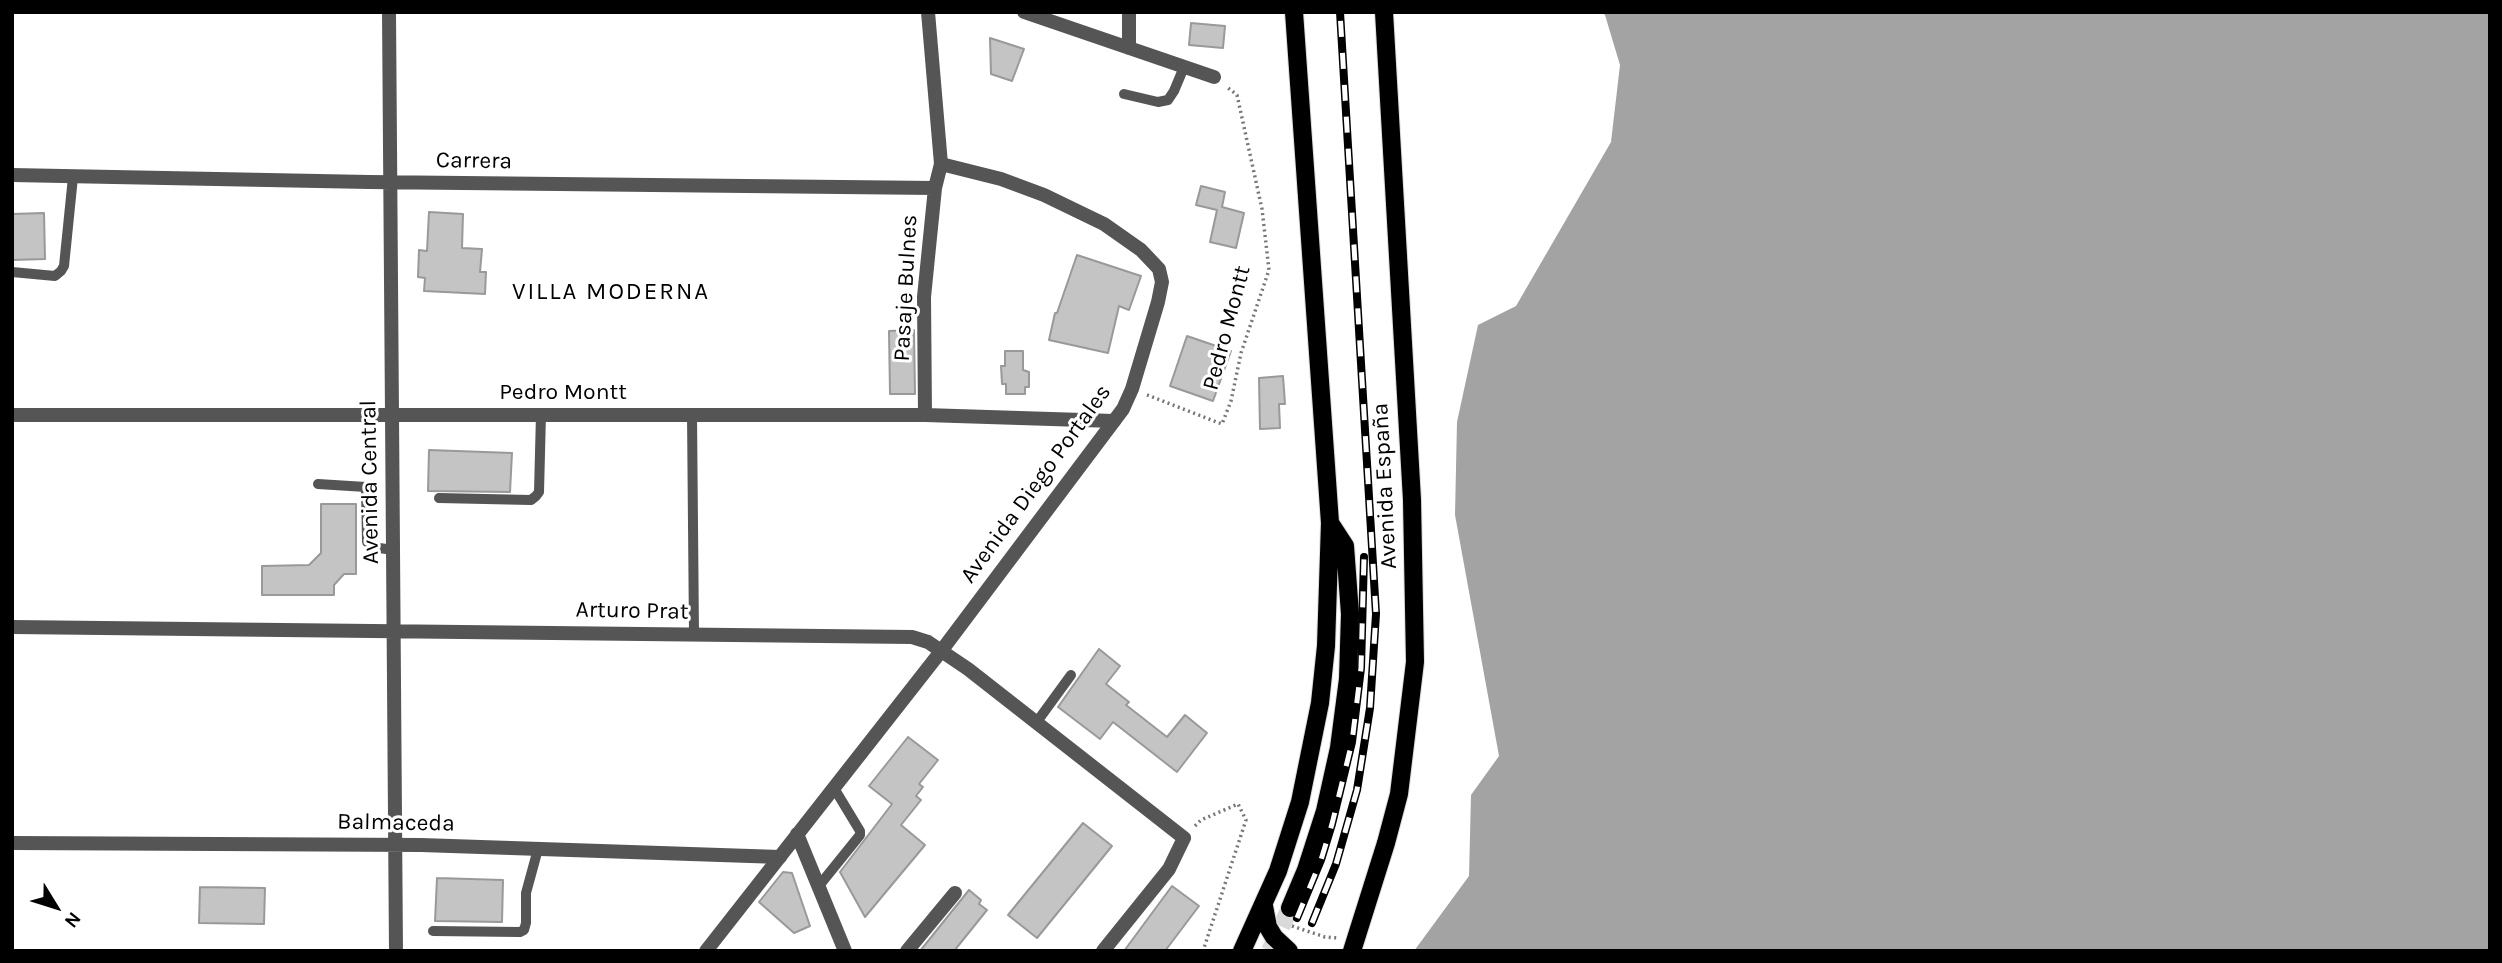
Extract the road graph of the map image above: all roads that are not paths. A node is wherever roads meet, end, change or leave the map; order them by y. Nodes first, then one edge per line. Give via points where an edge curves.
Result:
1 (389, 12) edge
2 (928, 12) edge
3 (1024, 12) edge
4 (1129, 12) edge
5 (1294, 12) edge
6 (1384, 12) edge
7 (1129, 48) junction
8 (1184, 67) junction
9 (1214, 77) road end
10 (1124, 94) dead end
11 (941, 164) junction
12 (12, 175) edge
13 (73, 177) junction
14 (390, 183) junction
15 (935, 188) junction
16 (12, 272) edge
17 (392, 414) junction
18 (541, 414) junction
19 (12, 415) edge
20 (692, 415) junction
21 (925, 415) junction
22 (1114, 421) junction
23 (318, 484) dead end
24 (439, 498) dead end
25 (1330, 523) junction
26 (394, 550) junction
27 (12, 627) edge
28 (394, 631) junction
29 (694, 634) junction
30 (942, 650) junction
31 (1071, 675) dead end
32 (1036, 723) junction
33 (834, 788) junction
34 (797, 834) junction
35 (12, 843) edge
36 (395, 845) junction
37 (538, 849) junction
38 (780, 857) junction
39 (818, 887) junction
40 (955, 893) dead end
41 (1264, 906) junction
42 (1289, 916) tunnel mouth
43 (433, 931) dead end
44 (1350, 947) edge
45 (396, 951) edge
46 (706, 951) edge
47 (845, 951) edge
48 (907, 951) edge
49 (1103, 951) edge
50 (1242, 951) edge
51 (1289, 951) edge

1 - 14 street, Avenida Central
2 - 11 street
3 - 7 street
4 - 7 street
5 - 25 main road, Avenida España
6 - 44 main road, Avenida España via 1412,500 1415,662 1399,794
7 - 8 street
8 - 9 street
8 - 10 lane via 1168,100
11 - 15 street, Pasaje Bulnes
11 - 22 street, Avenida Diego Portales via 1044,194 1104,224 1159,269 1158,302 1132,389
12 - 13 street, Carrera
13 - 14 street, Carrera
13 - 16 lane via 61,271 55,275
14 - 15 street, Carrera
14 - 17 street, Avenida Central
15 - 21 street, Pasaje Bulnes via 924,298
17 - 18 street, Pedro Montt
17 - 19 street, Pedro Montt
17 - 26 street, Avenida Central
18 - 20 street, Pedro Montt
18 - 24 lane via 536,496 531,500
20 - 21 street, Pedro Montt
20 - 29 lane
21 - 22 street, Pedro Montt
22 - 30 street, Avenida Diego Portales
23 - 26 lane via 366,487 367,542
25 - 41 main road, Avenida España via 1320,703 1291,835
25 - 42 main road, Avenida España via 1345,546 1348,679 1325,811
26 - 28 street, Avenida Central
27 - 28 street, Arturo Prat
28 - 29 street, Arturo Prat
28 - 36 street, Avenida Central
29 - 30 street, Arturo Prat via 912,637
30 - 32 street, Arturo Prat
30 - 33 street, Avenida Diego Portales
31 - 32 lane
32 - 49 street, Arturo Prat via 1184,838 1169,869
33 - 34 street, Avenida Diego Portales
33 - 39 lane via 860,835
34 - 38 street, Avenida Diego Portales
34 - 39 street
35 - 36 street, Balmaceda
36 - 37 street, Balmaceda
36 - 45 street, Avenida Central
37 - 38 street, Balmaceda
37 - 43 lane via 526,893 524,930
38 - 46 street, Avenida Diego Portales
39 - 47 street
40 - 48 street
41 - 50 main road, Avenida España
41 - 51 main road via 1268,927

